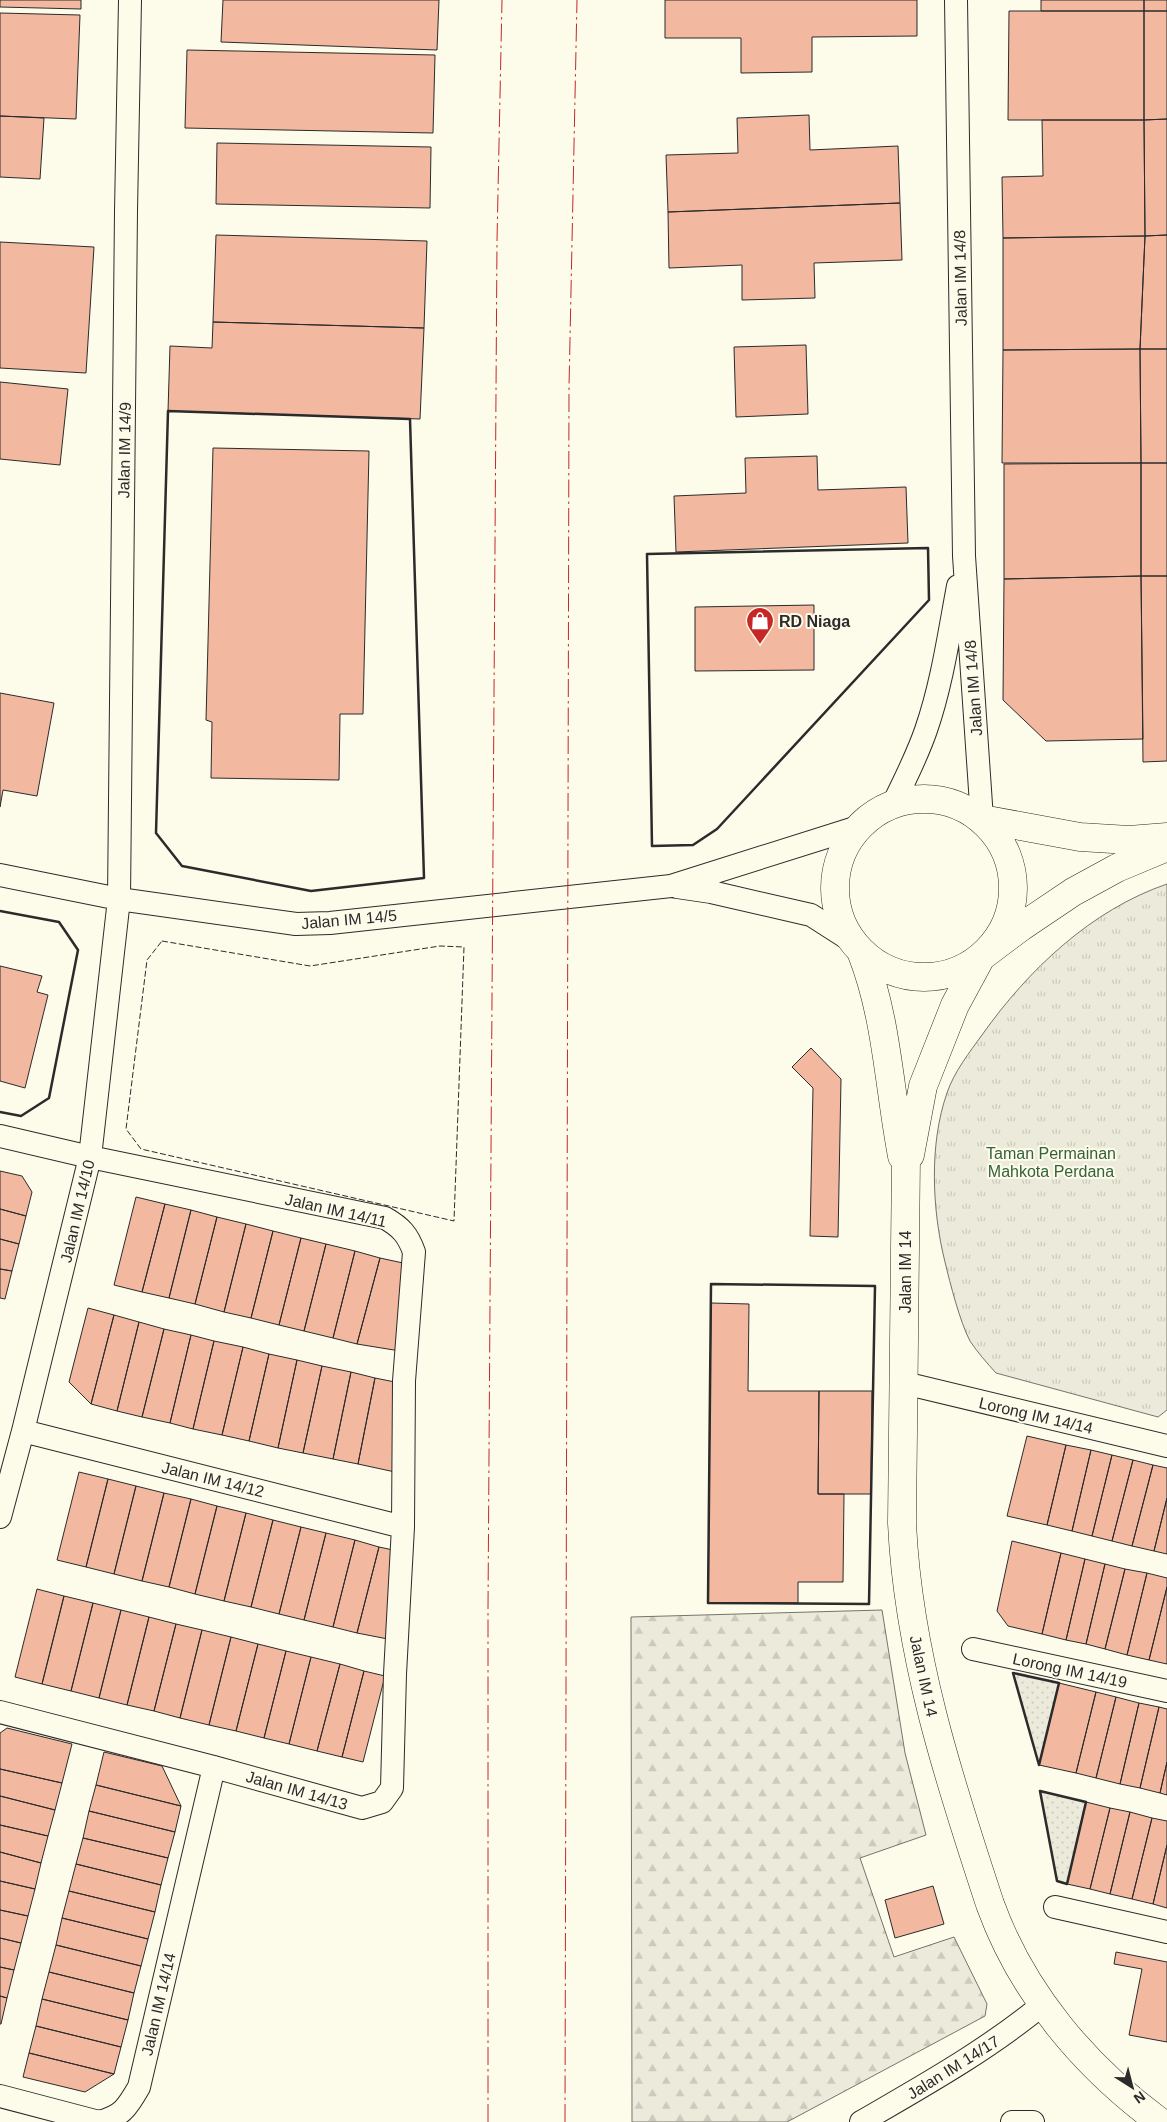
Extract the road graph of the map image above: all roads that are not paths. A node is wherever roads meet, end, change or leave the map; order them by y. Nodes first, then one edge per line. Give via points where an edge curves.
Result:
1 (130, 0) edge
2 (956, 0) edge
3 (964, 556) junction
4 (893, 804) junction
5 (982, 819) junction
6 (858, 827) junction
7 (1167, 837) edge
8 (1167, 848) edge
9 (0, 876) edge
10 (671, 886) junction
11 (119, 899) junction
12 (856, 947) junction
13 (981, 957) junction
14 (0, 1136) edge
15 (90, 1157) junction
16 (906, 1158) junction
17 (904, 1383) junction
18 (23, 1432) junction
19 (1167, 1446) edge
20 (0, 1517) edge
21 (403, 1527) junction
22 (973, 1649) dead end
23 (1167, 1691) edge
24 (0, 1712) edge
25 (214, 1766) junction
26 (1055, 1907) dead end
27 (1167, 1932) edge
28 (1042, 2005) junction
29 (0, 2096) edge
30 (861, 2122) edge
31 (1012, 2122) edge
32 (1032, 2122) edge
33 (1160, 2122) edge

1 - 11 street, Jalan IM 14/9
2 - 3 street, Jalan IM 14/8
3 - 4 street, Jalan IM 14/8 via 927,728
3 - 5 street, Jalan IM 14/8
4 - 5 street via 913,799 934,799 954,804
4 - 6 street
5 - 7 street via 1080,837 1129,840
5 - 13 street via 1008,856 1013,878 1013,901 1007,923
6 - 10 street
6 - 12 street via 843,850 834,882 840,922
8 - 13 street via 1118,868 1073,892
9 - 11 street, Jalan IM 14/5
10 - 11 street, Jalan IM 14/5 via 296,924
10 - 12 street via 810,915
11 - 15 street, Jalan IM 14/10
12 - 13 street via 877,965 894,973 921,978 966,968
12 - 16 street via 871,976 879,1008 893,1109 902,1156
13 - 16 street via 955,1005 923,1086 910,1155
14 - 15 street, Jalan IM 14/11
15 - 18 street, Jalan IM 14/10
15 - 21 street, Jalan IM 14/11 via 385,1218 405,1232 414,1252 404,1381
16 - 17 street, Jalan IM 14
17 - 19 street, Lorong IM 14/14
17 - 28 street, Jalan IM 14 via 904,1554 914,1627 930,1705 963,1822 998,1926
18 - 20 street, Jalan IM 14/10
18 - 21 street, Jalan IM 14/12
21 - 25 street, Jalan IM 14/13 via 392,1788 382,1802 362,1808
22 - 23 street, Lorong IM 14/19
24 - 25 street, Jalan IM 14/13
25 - 29 street, Jalan IM 14/14 via 139,2087 128,2106 114,2118 99,2122
26 - 27 street
28 - 30 street, Jalan IM 14/17 via 1007,2034
28 - 33 street, Jalan IM 14 via 1091,2063
31 - 32 street

